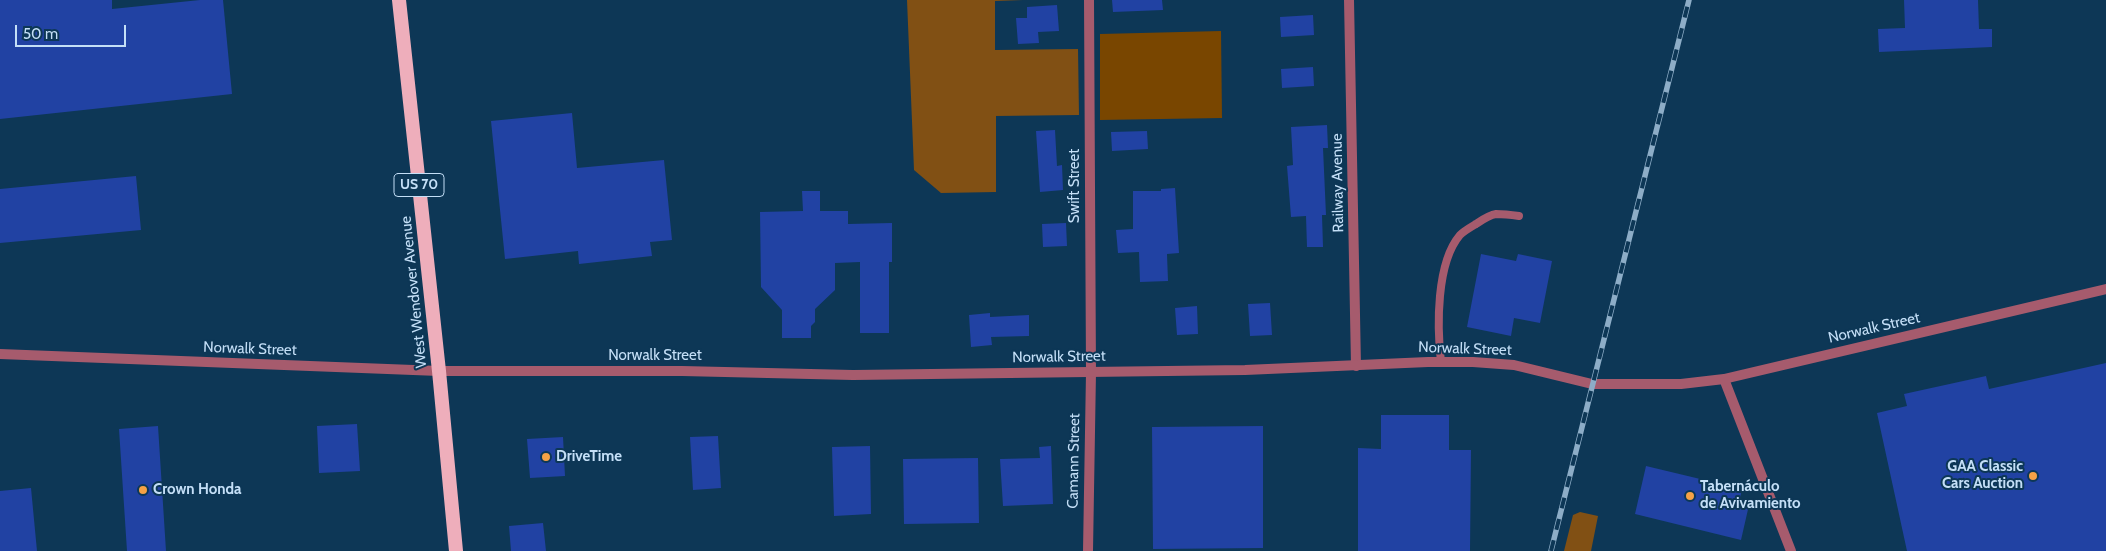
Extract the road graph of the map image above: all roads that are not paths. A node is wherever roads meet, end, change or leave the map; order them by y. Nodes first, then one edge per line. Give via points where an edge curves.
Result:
1 (399, 0) edge
2 (1089, 0) edge
3 (1350, 0) edge
4 (1519, 216) dead end
5 (2106, 289) edge
6 (0, 354) edge
7 (1440, 362) junction
8 (1356, 366) junction
9 (439, 371) junction
10 (1091, 372) junction
11 (1724, 379) junction
12 (456, 551) edge
13 (1088, 551) edge
14 (1791, 551) edge

1 - 9 highway, West Wendover Avenue / US 70
2 - 10 street, Swift Street
3 - 8 street, Railway Avenue
4 - 7 lane via 1495,214 1485,218 1460,236 1451,252 1444,269 1438,319
5 - 11 street, Norwalk Street
6 - 9 street, Norwalk Street
7 - 8 street, Norwalk Street
7 - 11 street, Norwalk Street via 1494,362 1592,384 1681,384
8 - 10 street, Norwalk Street
9 - 10 street, Norwalk Street via 682,370 853,375
9 - 12 highway, West Wendover Avenue / US 70
10 - 13 street, Camann Street
11 - 14 street

